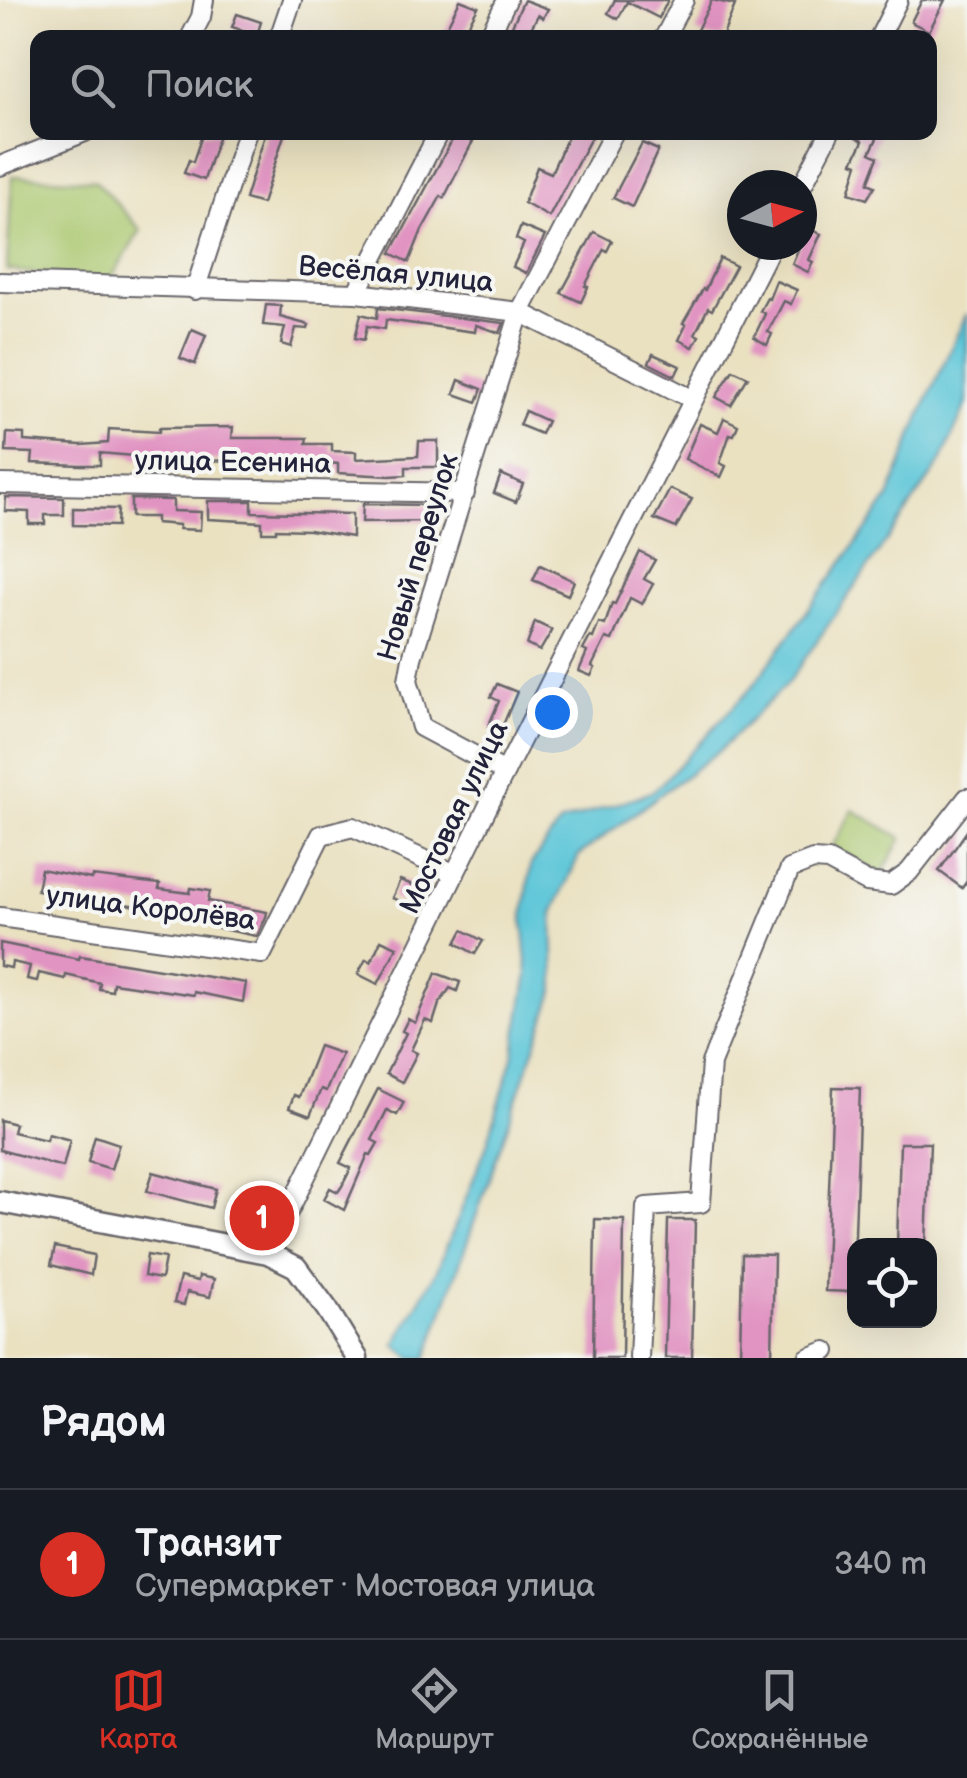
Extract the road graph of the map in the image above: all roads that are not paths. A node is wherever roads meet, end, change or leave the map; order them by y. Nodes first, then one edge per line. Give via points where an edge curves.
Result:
1 (204, 0) edge
2 (292, 0) edge
3 (507, 0) edge
4 (684, 0) edge
5 (898, 0) edge
6 (194, 30) edge
7 (282, 30) edge
8 (492, 30) edge
9 (668, 30) edge
10 (883, 30) edge
11 (65, 140) edge
12 (245, 140) edge
13 (435, 140) edge
14 (610, 140) edge
15 (826, 140) edge
16 (0, 166) edge
17 (810, 170) edge
18 (764, 260) edge
19 (0, 282) edge
20 (195, 290) junction
21 (356, 292) junction
22 (520, 312) junction
23 (692, 399) junction
24 (0, 484) edge
25 (464, 493) junction
26 (505, 772) junction
27 (967, 798) edge
28 (456, 874) junction
29 (0, 917) edge
30 (0, 1202) edge
31 (268, 1253) junction
32 (357, 1358) edge
33 (639, 1358) edge

1 - 6 street
2 - 7 street
3 - 8 street
4 - 9 street
5 - 10 street
11 - 16 street
12 - 20 street
13 - 21 street
14 - 22 street, Новый переулок
15 - 17 street
18 - 23 street, Мостовая улица
19 - 20 street, Весёлая улица
20 - 21 street, Весёлая улица
21 - 22 street, Весёлая улица
22 - 23 street, Весёлая улица
22 - 25 street, Новый переулок
23 - 26 street, Мостовая улица
24 - 25 street, улица Есенина
25 - 26 street, Новый переулок via 408,680 421,727
26 - 28 street, Мостовая улица
27 - 33 street via 909,872 891,884 867,882 828,862 790,869 711,1063 701,1203 646,1207
28 - 29 street, улица Королёва via 353,827 322,835 262,954
28 - 31 street, Мостовая улица
30 - 31 main road
31 - 32 main road via 296,1267

